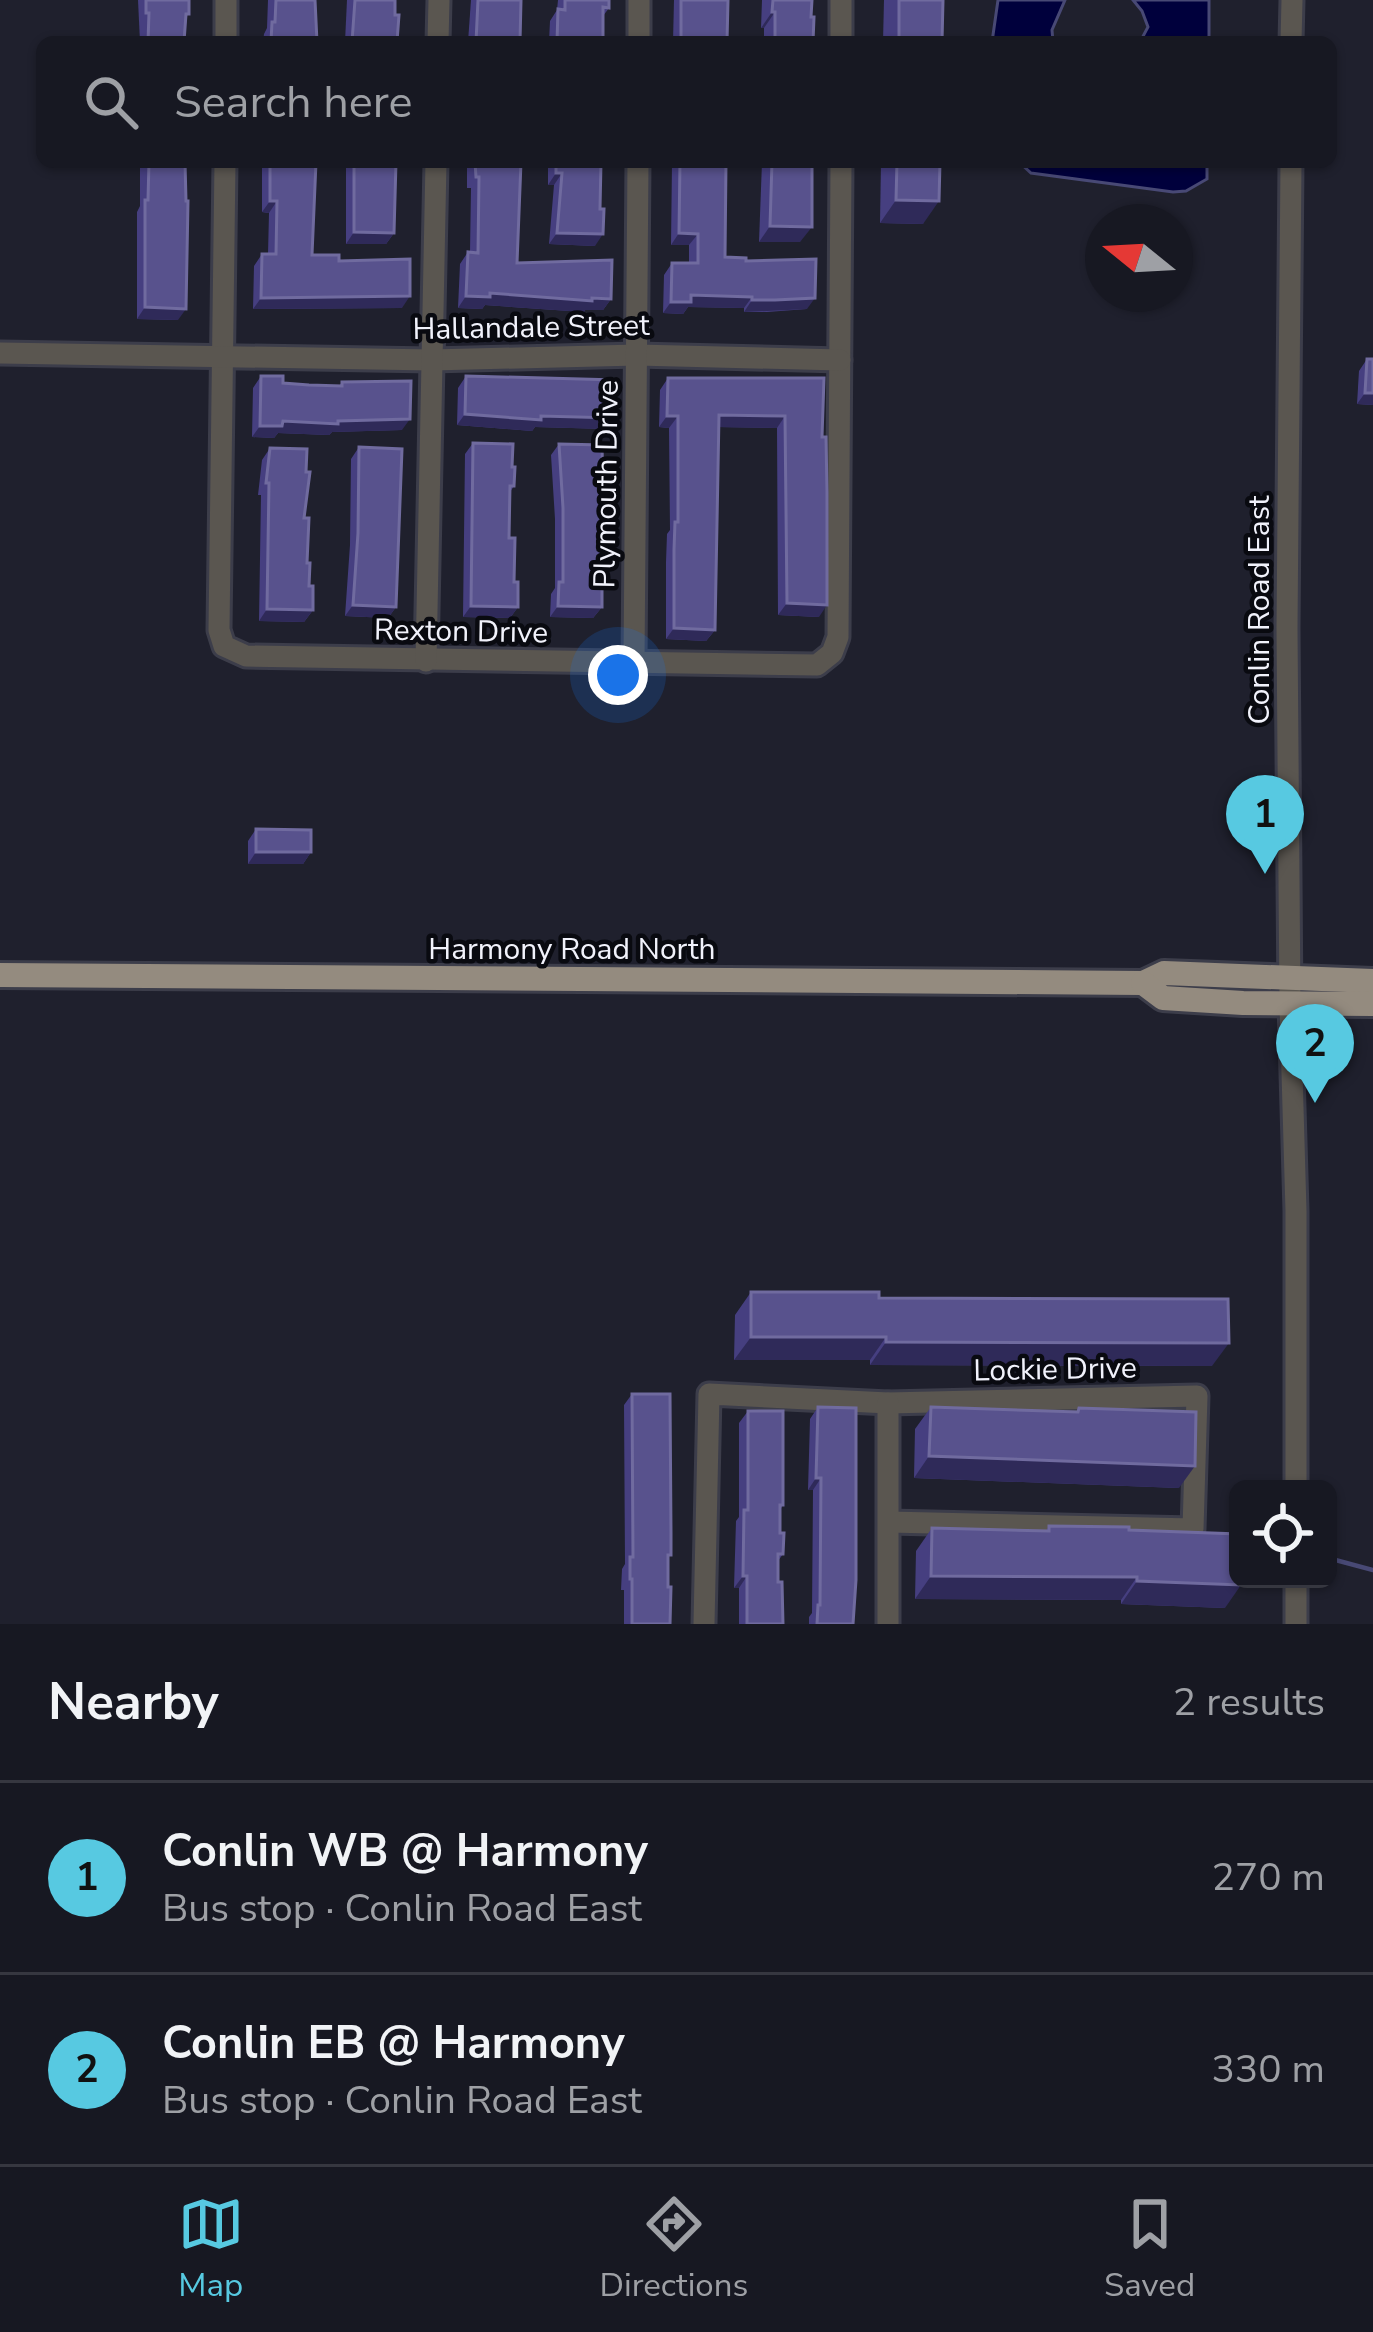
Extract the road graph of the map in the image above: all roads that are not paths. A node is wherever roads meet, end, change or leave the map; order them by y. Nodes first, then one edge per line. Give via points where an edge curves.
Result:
1 (226, 0) edge
2 (439, 0) edge
3 (639, 0) edge
4 (842, 0) edge
5 (1292, 0) edge
6 (226, 36) edge
7 (438, 36) edge
8 (639, 36) edge
9 (841, 36) edge
10 (1292, 36) edge
11 (225, 168) edge
12 (436, 168) edge
13 (638, 168) edge
14 (841, 168) edge
15 (1291, 168) edge
16 (0, 352) edge
17 (223, 355) junction
18 (637, 355) junction
19 (432, 360) junction
20 (840, 361) junction
21 (426, 661) junction
22 (634, 663) junction
23 (0, 975) edge
24 (1290, 978) junction
25 (1373, 981) edge
26 (1143, 983) junction
27 (1290, 1004) junction
28 (1373, 1004) edge
29 (888, 1402) junction
30 (1296, 1480) edge
31 (890, 1522) junction
32 (1296, 1588) edge
33 (704, 1624) edge
34 (888, 1624) edge
35 (1296, 1624) edge

1 - 6 street
2 - 7 street
3 - 8 street
4 - 9 street
5 - 10 street
11 - 17 street, Rexton Drive
12 - 19 street
13 - 18 street, Plymouth Drive
14 - 20 street, Rexton Drive
15 - 24 street, Conlin Road East
16 - 17 street, Hallandale Street
17 - 19 street, Hallandale Street
17 - 21 street, Rexton Drive via 224,646 246,656
18 - 19 street, Hallandale Street
18 - 20 street, Hallandale Street
18 - 22 street, Plymouth Drive
19 - 21 street
20 - 22 street, Rexton Drive via 832,653 817,665
21 - 22 street, Rexton Drive
23 - 26 main road, Harmony Road North
24 - 25 main road, Harmony Road North
24 - 26 main road, Harmony Road North via 1164,973
24 - 27 street, Conlin Road East
26 - 27 main road, Harmony Road North via 1163,998
27 - 28 main road, Harmony Road North
27 - 30 street, Conlin Road East
29 - 31 street
29 - 31 street, Lockie Drive via 1197,1396 1193,1529
29 - 33 street, Lockie Drive via 709,1394
31 - 34 street
32 - 35 street

